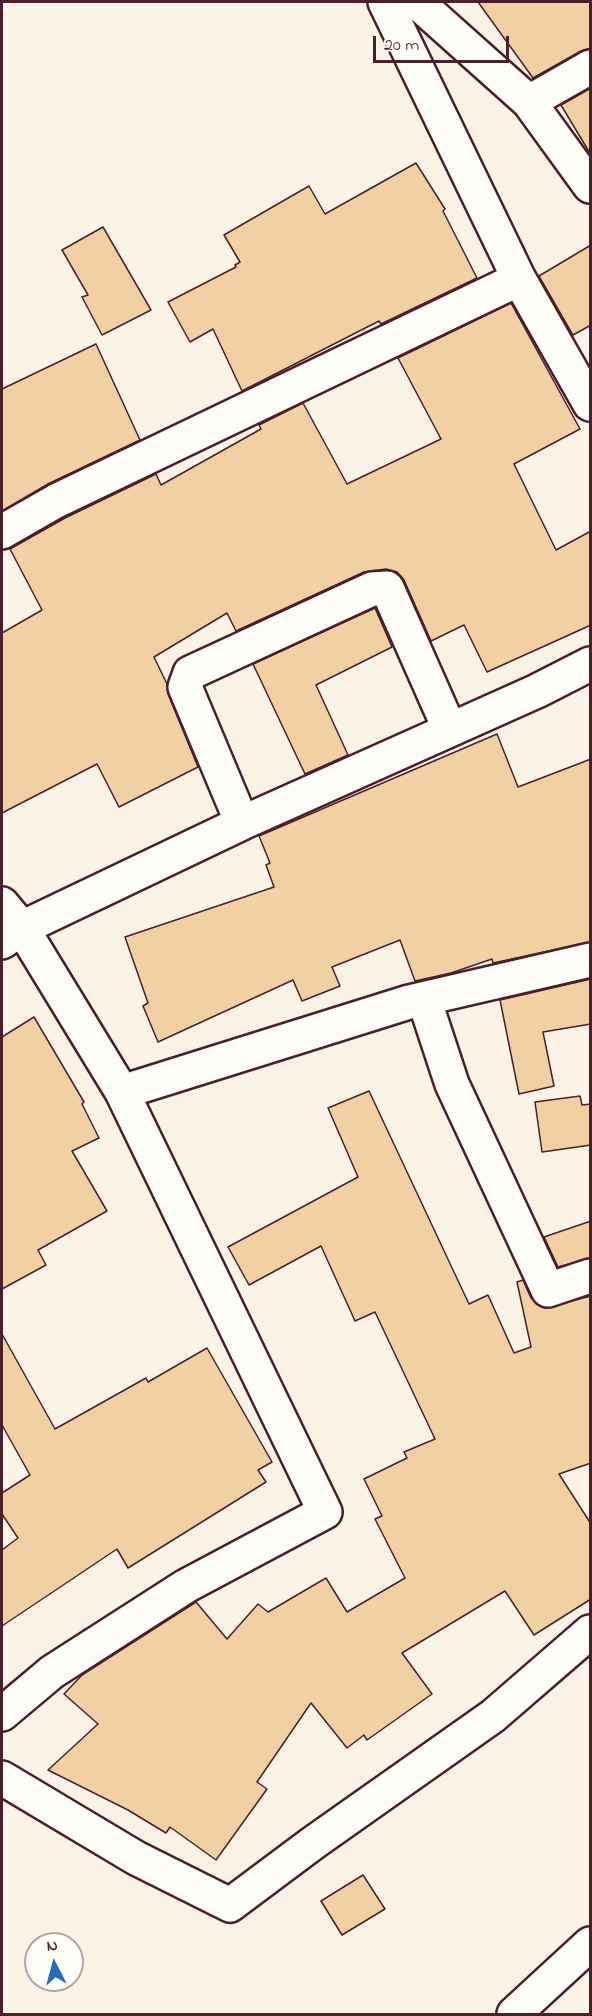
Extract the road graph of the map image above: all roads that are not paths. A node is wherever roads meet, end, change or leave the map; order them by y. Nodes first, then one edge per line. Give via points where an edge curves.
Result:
1 (385, 2) edge
2 (417, 2) edge
3 (591, 67) edge
4 (529, 102) junction
5 (591, 186) edge
6 (519, 279) junction
7 (591, 404) edge
8 (2, 531) edge
9 (591, 664) edge
10 (450, 730) junction
11 (242, 823) junction
12 (8, 925) edge
13 (591, 960) edge
14 (424, 999) junction
15 (122, 1092) junction
16 (591, 1276) edge
17 (591, 1632) edge
18 (2, 1714) edge
19 (2, 1778) edge
20 (591, 1944) edge
21 (514, 2014) edge

1 - 6 street
2 - 4 street
3 - 4 street
4 - 5 street
6 - 7 street
6 - 8 street via 56,501
9 - 10 street
10 - 11 street
10 - 11 street via 387,588 372,589 190,673 185,687
11 - 12 street
12 - 15 street
13 - 14 street
14 - 15 street
14 - 16 street via 452,1084 548,1290
15 - 18 street via 325,1512 186,1586 52,1672
17 - 19 street via 494,1716 230,1905 136,1858
20 - 21 street

